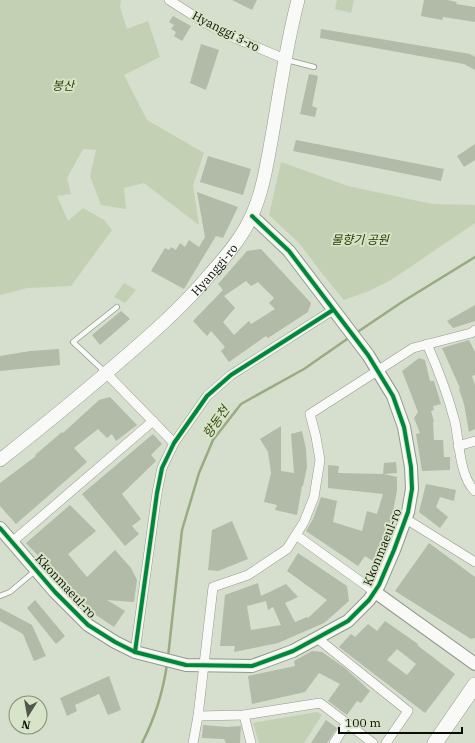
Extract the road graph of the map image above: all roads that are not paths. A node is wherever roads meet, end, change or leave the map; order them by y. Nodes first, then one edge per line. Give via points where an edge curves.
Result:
1 (169, 0) edge
2 (298, 0) edge
3 (286, 60) junction
4 (314, 67) dead end
5 (252, 216) junction
6 (117, 307) dead end
7 (337, 315) junction
8 (474, 334) edge
9 (427, 344) junction
10 (377, 371) junction
11 (106, 373) junction
12 (153, 422) junction
13 (475, 441) edge
14 (174, 443) junction
15 (458, 446) junction
16 (0, 460) edge
17 (475, 491) edge
18 (406, 519) junction
19 (0, 528) edge
20 (296, 535) junction
21 (12, 542) junction
22 (475, 562) edge
23 (36, 570) junction
24 (375, 592) junction
25 (0, 596) edge
26 (317, 638) junction
27 (135, 652) junction
28 (475, 664) edge
29 (204, 666) junction
30 (475, 686) edge
31 (198, 716) junction
32 (244, 716) junction
33 (347, 723) junction
34 (193, 743) edge
35 (251, 743) edge
36 (334, 743) edge
37 (373, 743) edge
38 (386, 743) edge
39 (434, 743) edge

1 - 3 street, Hyanggi 3-ro via 227,34
2 - 3 main road, Hyanggi-ro
3 - 4 lane
3 - 5 main road, Hyanggi-ro via 266,168
5 - 7 street via 289,251
5 - 11 main road, Hyanggi-ro via 230,251 196,291 153,333
6 - 11 lane via 74,342
7 - 10 street, Kkonmaeul-ro
7 - 14 street via 231,375 207,396
8 - 9 street
9 - 10 street via 413,348
9 - 15 street via 442,378 455,422
10 - 18 street, Kkonmaeul-ro via 392,396 404,427 412,484
10 - 20 street via 310,414 320,460 314,497
11 - 12 street
11 - 16 main road, Hyanggi-ro
12 - 14 street
12 - 21 street
13 - 15 street
14 - 27 street via 162,468 157,493
15 - 17 street via 461,464 471,488
18 - 22 street
18 - 24 street, Kkonmaeul-ro
19 - 21 street, Kkonmaeul-ro
20 - 24 street, Kkonmaeul-ro
20 - 29 street via 287,548 248,575 213,587
21 - 23 street, Kkonmaeul-ro
23 - 25 lane via 10,592
23 - 27 street, Kkonmaeul-ro via 88,625
24 - 26 street, Kkonmaeul-ro via 348,621
24 - 28 street, Kkonmaeul-ro
26 - 29 street, Kkonmaeul-ro via 293,651 252,666
26 - 38 street via 408,712
27 - 29 street, Kkonmaeul-ro via 186,665
29 - 31 street
30 - 39 main road
31 - 32 street
31 - 34 street
32 - 33 street via 320,703
32 - 35 street
33 - 36 street
33 - 37 street

